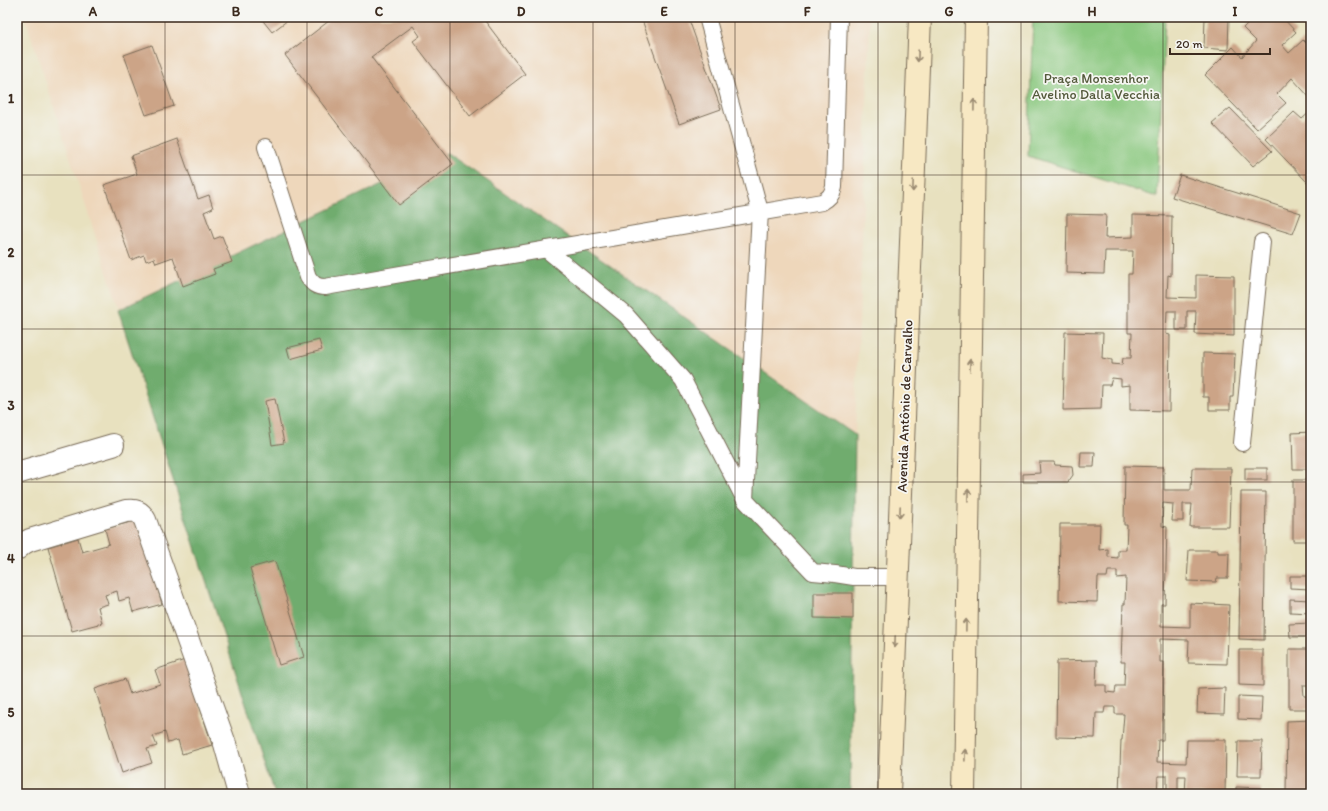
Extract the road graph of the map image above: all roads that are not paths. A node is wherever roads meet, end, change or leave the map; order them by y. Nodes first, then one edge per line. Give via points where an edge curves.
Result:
1 (707, 17) edge
2 (838, 17) edge
3 (920, 17) edge
4 (976, 17) edge
5 (266, 147) dead end
6 (760, 212) junction
7 (1262, 242) dead end
8 (546, 249) junction
9 (1242, 443) dead end
10 (113, 445) dead end
11 (17, 473) edge
12 (745, 500) junction
13 (17, 548) edge
14 (898, 577) junction
15 (239, 794) edge
16 (889, 794) edge
17 (964, 794) edge

1 - 6 lane
2 - 6 lane via 832,194 822,202
3 -> 14 main road, Avenida Antônio de Carvalho
17 -> 4 main road
5 - 8 lane via 308,277 318,287
6 - 8 lane
6 - 12 lane
7 - 9 lane
8 - 12 lane via 626,315 683,380
10 - 11 street
12 - 14 lane via 813,572 854,577
13 - 15 street via 30,540 126,510 141,513 225,744
14 -> 16 main road, Avenida Antônio de Carvalho

